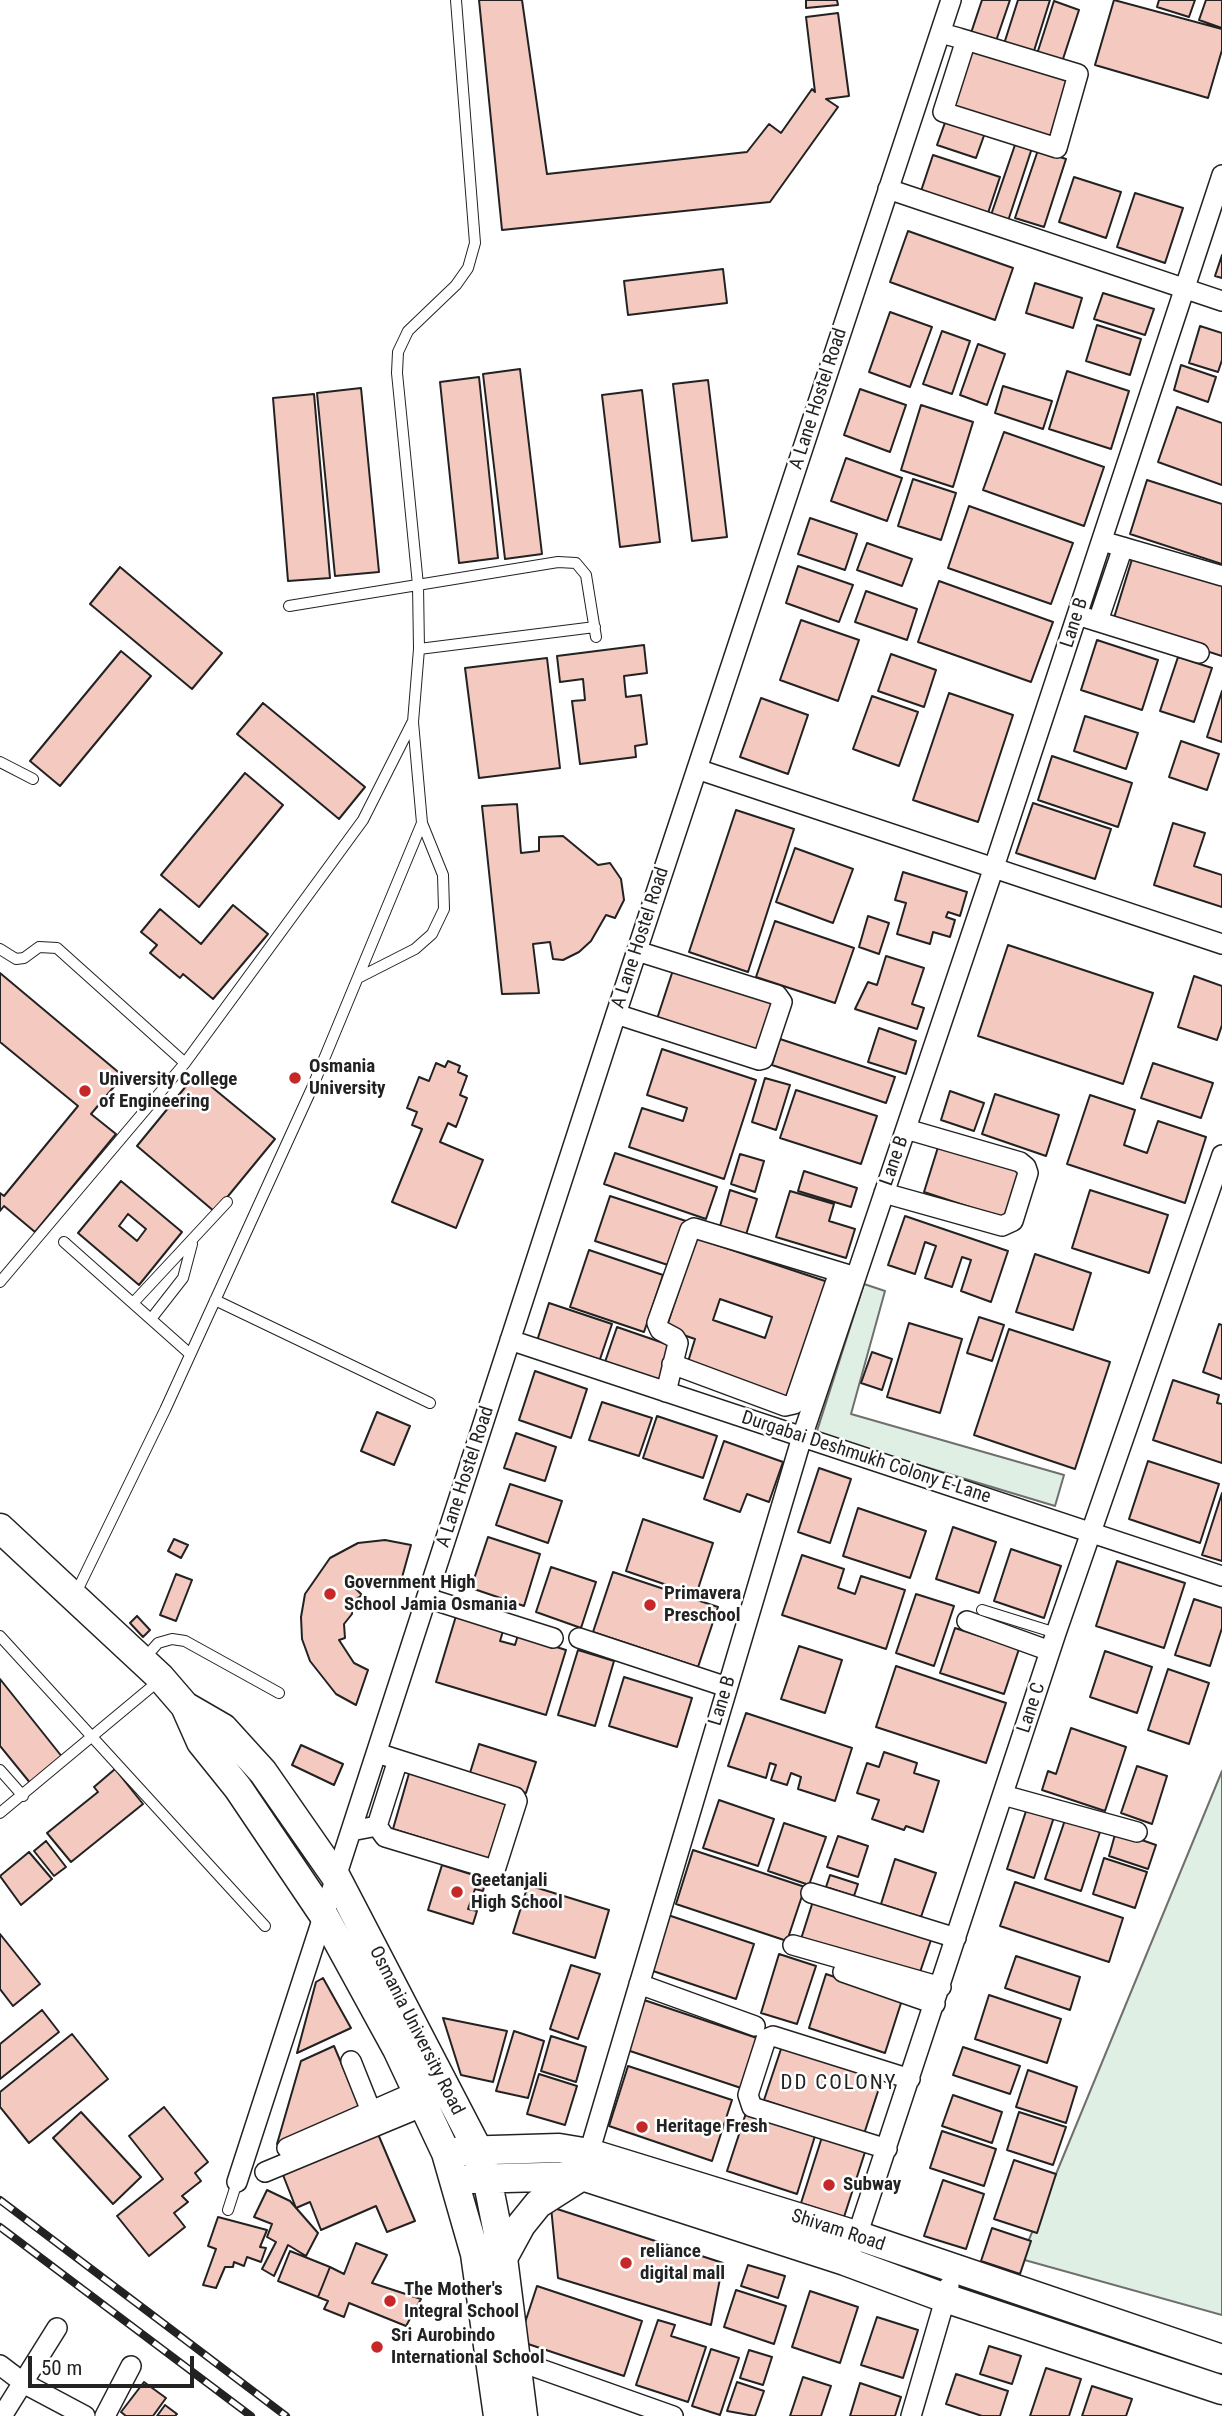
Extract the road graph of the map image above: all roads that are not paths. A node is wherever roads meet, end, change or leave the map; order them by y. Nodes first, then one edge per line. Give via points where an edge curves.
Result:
1 (456, 0) edge
2 (951, 0) edge
3 (941, 33) junction
4 (966, 40) junction
5 (1222, 175) edge
6 (888, 189) junction
7 (1185, 288) junction
8 (1222, 301) edge
9 (1102, 541) junction
10 (1123, 547) junction
11 (1222, 576) edge
12 (418, 585) junction
13 (289, 606) dead end
14 (1077, 615) junction
15 (1098, 621) junction
16 (419, 649) junction
17 (1199, 653) dead end
18 (413, 722) junction
19 (0, 762) edge
20 (697, 768) junction
21 (33, 779) dead end
22 (422, 823) junction
23 (994, 867) junction
24 (1222, 944) edge
25 (0, 949) edge
26 (637, 951) junction
27 (358, 978) junction
28 (616, 1014) junction
29 (185, 1063) junction
30 (906, 1129) junction
31 (1222, 1155) edge
32 (884, 1194) junction
33 (227, 1202) dead end
34 (64, 1242) dead end
35 (192, 1243) junction
36 (848, 1274) junction
37 (0, 1282) edge
38 (215, 1300) junction
39 (133, 1303) junction
40 (151, 1319) junction
41 (510, 1340) junction
42 (190, 1354) junction
43 (672, 1364) junction
44 (666, 1392) junction
45 (430, 1403) dead end
46 (802, 1437) junction
47 (0, 1528) edge
48 (1090, 1532) junction
49 (1222, 1576) edge
50 (427, 1598) junction
51 (73, 1599) junction
52 (974, 1616) dead end
53 (0, 1636) edge
54 (553, 1638) dead end
55 (579, 1638) dead end
56 (1053, 1642) junction
57 (152, 1670) junction
58 (727, 1687) junction
59 (279, 1693) dead end
60 (185, 1706) junction
61 (93, 1737) junction
62 (377, 1753) junction
63 (398, 1760) junction
64 (0, 1770) edge
65 (1003, 1795) junction
66 (23, 1796) junction
67 (0, 1813) edge
68 (377, 1826) junction
69 (351, 1831) junction
70 (1138, 1832) dead end
71 (337, 1877) junction
72 (811, 1893) dead end
73 (323, 1914) junction
74 (265, 1926) dead end
75 (956, 1938) junction
76 (793, 1945) dead end
77 (831, 1968) dead end
78 (639, 1984) junction
79 (938, 1995) junction
80 (755, 2026) dead end
81 (351, 2061) dead end
82 (910, 2079) junction
83 (421, 2098) junction
84 (371, 2111) junction
85 (287, 2148) dead end
86 (477, 2148) junction
87 (887, 2149) junction
88 (446, 2153) junction
89 (586, 2164) junction
90 (265, 2172) dead end
91 (487, 2178) junction
92 (455, 2181) junction
93 (237, 2182) joint
94 (228, 2210) dead end
95 (859, 2236) junction
96 (503, 2258) junction
97 (845, 2261) junction
98 (954, 2271) junction
99 (944, 2298) junction
100 (57, 2328) dead end
101 (1222, 2360) edge
102 (0, 2365) edge
103 (131, 2366) dead end
104 (511, 2377) junction
105 (25, 2384) junction
106 (1222, 2390) edge
107 (2, 2416) edge
108 (85, 2416) edge
109 (105, 2416) edge
110 (498, 2416) edge
111 (523, 2416) edge
112 (673, 2416) edge
113 (911, 2416) edge

1 - 12 lane via 475,243 468,268 456,285 408,331 398,352
2 - 3 street, A Lane Hostel Road
3 - 4 street
3 - 6 street, A Lane Hostel Road
4 - 4 street via 943,112 1057,148 1078,74
5 - 7 street, Lane B
6 - 7 street
6 - 20 street, A Lane Hostel Road
7 - 8 street
7 - 9 street, Lane B
9 - 10 street
9 - 14 street, Lane B
10 - 11 street
10 - 15 street
12 - 13 lane
12 - 16 lane
12 - 16 lane via 576,563 586,575 595,632
14 - 15 street
14 - 23 street, Lane B
15 - 17 street
16 - 18 lane
18 - 22 lane
18 - 29 lane via 363,820
19 - 21 lane
20 - 23 street
20 - 26 street, A Lane Hostel Road
22 - 27 lane
22 - 27 lane via 443,876 444,909 432,934 415,949
23 - 24 street
23 - 30 street, Lane B
25 - 29 lane via 16,959 39,947 57,948
26 - 28 street, A Lane Hostel Road
26 - 28 street via 777,995 782,1002 763,1059
27 - 38 lane via 313,1088
28 - 41 street, A Lane Hostel Road
29 - 37 lane
30 - 32 street, Lane B
30 - 32 street via 1026,1167 1013,1221 1002,1226
31 - 48 street, Lane C
32 - 36 street, Lane B
33 - 35 lane
34 - 39 lane
35 - 39 lane
35 - 40 lane via 183,1278
36 - 43 street via 794,1404 785,1406
36 - 43 street via 690,1230 657,1322 660,1331 677,1339
36 - 46 street, Lane B
38 - 42 lane
38 - 45 lane
39 - 40 lane
40 - 42 lane
41 - 44 street, Durgabai Deshmukh Colony E-Lane
41 - 50 street, A Lane Hostel Road
42 - 51 lane
43 - 44 street
44 - 46 street, Durgabai Deshmukh Colony E-Lane
46 - 48 street, Durgabai Deshmukh Colony E-Lane
46 - 58 street, Lane B
47 - 51 main road, Osmania University Road
48 - 49 street, Durgabai Deshmukh Colony E-Lane
48 - 56 street, Lane C
50 - 54 street
50 - 62 street, A Lane Hostel Road
51 - 57 main road, Osmania University Road
52 - 56 street
53 - 61 lane
55 - 58 street
56 - 65 street, Lane C
57 - 59 lane via 158,1643 185,1641
57 - 60 main road, Osmania University Road
57 - 61 lane
58 - 78 street, Lane B
60 - 71 main road, Osmania University Road via 223,1728 263,1772
60 - 73 main road, Osmania University Road via 201,1742 238,1788
61 - 66 lane
61 - 74 lane
62 - 63 street
62 - 69 street, A Lane Hostel Road
63 - 68 street
63 - 68 street via 514,1797 517,1801 496,1867 385,1838
64 - 66 lane
65 - 70 street
65 - 75 street, Lane C
66 - 67 lane
68 - 69 street
69 - 71 street, A Lane Hostel Road
71 - 73 street, A Lane Hostel Road
71 - 86 main road, Osmania University Road
72 - 75 street
73 - 83 main road, Osmania University Road
73 - 93 street, A Lane Hostel Road
75 - 79 street, Lane C
76 - 79 street
77 - 79 street
78 - 80 street
78 - 89 street, Lane B
79 - 82 street, Lane C
81 - 84 street
82 - 87 street, Lane C
82 - 87 street via 773,2036 766,2039 748,2095 751,2107
83 - 84 street
83 - 88 main road, Osmania University Road
83 - 90 street
84 - 85 street
86 - 88 main road, Shivam Road
86 - 89 main road, Shivam Road via 559,2148
86 - 91 main road, Osmania University Road
87 - 95 street, Lane C
88 - 92 main road, Osmania University Road
89 - 91 main road, Shivam Road
89 - 95 main road, Shivam Road
89 - 96 main road via 538,2204
89 - 97 main road, Shivam Road
91 - 92 main road, Shivam Road
91 - 96 main road, Osmania University Road
92 - 104 main road, Osmania University Road
93 - 94 lane
95 - 97 street, Lane C
95 - 98 main road, Shivam Road
96 - 104 main road, Osmania University Road
97 - 99 main road, Shivam Road
98 - 99 street
98 - 101 main road, Shivam Road
99 - 106 main road, Shivam Road
99 - 113 street
100 - 105 street
102 - 105 street
103 - 109 street
104 - 110 main road, Osmania University Road
104 - 111 main road, Osmania University Road
104 - 112 street
105 - 107 street
105 - 108 street

